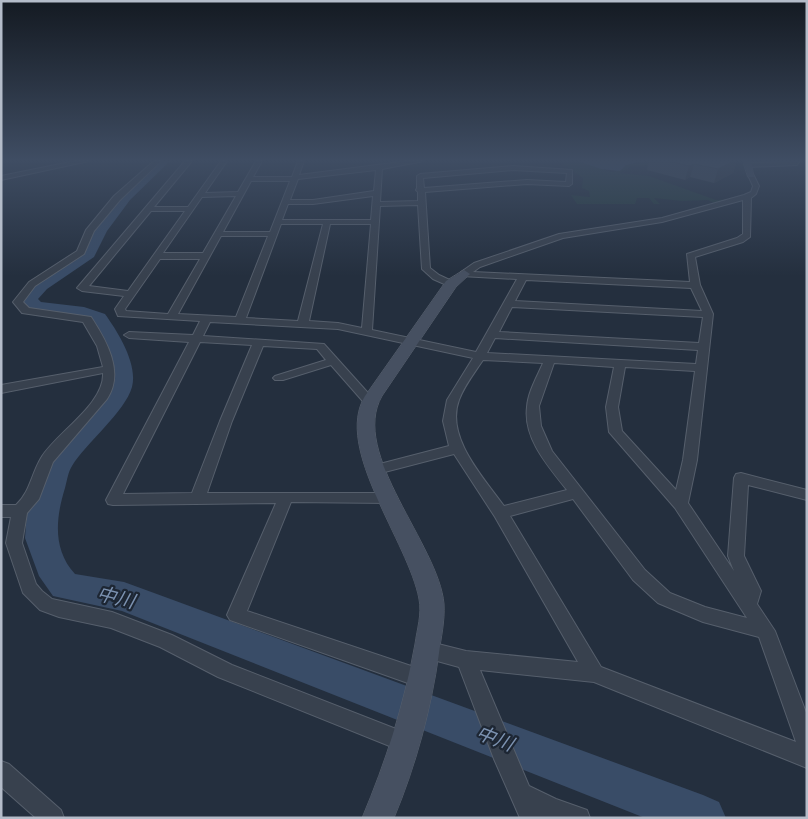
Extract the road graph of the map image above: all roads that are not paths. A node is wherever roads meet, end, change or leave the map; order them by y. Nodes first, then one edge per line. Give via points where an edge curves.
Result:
1 (116, 199) edge
2 (157, 199) edge
3 (198, 199) edge
4 (237, 199) edge
5 (286, 199) edge
6 (308, 199) edge
7 (377, 199) edge
8 (421, 199) edge
9 (739, 199) edge
10 (747, 199) edge
11 (285, 202) junction
12 (422, 203) junction
13 (377, 204) junction
14 (149, 209) junction
15 (190, 209) junction
16 (277, 222) junction
17 (327, 222) junction
18 (376, 222) junction
19 (218, 234) junction
20 (273, 234) junction
21 (156, 256) junction
22 (206, 256) junction
23 (464, 274) junction
24 (523, 277) junction
25 (451, 284) junction
26 (694, 285) junction
27 (130, 294) junction
28 (508, 304) junction
29 (708, 314) junction
30 (171, 317) junction
31 (206, 320) junction
32 (240, 320) junction
33 (303, 323) junction
34 (367, 332) junction
35 (129, 335) dead end
36 (492, 336) junction
37 (197, 338) junction
38 (412, 341) junction
39 (259, 342) junction
40 (704, 347) junction
41 (480, 356) junction
42 (550, 359) junction
43 (333, 361) junction
44 (620, 364) junction
45 (108, 368) junction
46 (701, 368) junction
47 (279, 378) dead end
48 (1, 389) edge
49 (371, 403) junction
50 (458, 448) junction
51 (377, 469) junction
52 (577, 493) junction
53 (807, 495) edge
54 (286, 497) junction
55 (198, 498) junction
56 (389, 498) junction
57 (680, 504) junction
58 (11, 511) edge
59 (500, 513) junction
60 (748, 603) junction
61 (766, 631) junction
62 (426, 650) junction
63 (466, 660) junction
64 (594, 673) junction
65 (421, 684) junction
66 (410, 735) junction
67 (807, 743) edge
68 (807, 757) edge
69 (1, 772) edge
70 (522, 794) junction
71 (53, 818) edge
72 (378, 818) edge
73 (532, 818) edge
74 (579, 818) edge

1 - 45 street via 90,230 81,252 32,284 18,302 26,311 87,319 108,361
2 - 14 street
3 - 15 street
4 - 19 street
5 - 11 street
6 - 11 street
7 - 13 street
8 - 12 street
9 - 23 street via 662,220 562,236 477,265
10 - 26 street via 747,236 690,256
11 - 16 street
12 - 13 street
12 - 25 street via 426,269
13 - 18 street
14 - 15 street
14 - 27 street via 82,288
15 - 21 street
16 - 17 street
16 - 20 street
17 - 18 street
17 - 33 street
18 - 34 street
19 - 20 street
19 - 22 street
20 - 32 street
21 - 22 street
21 - 27 street
22 - 30 street
23 - 24 street
23 - 25 street
24 - 26 street
24 - 28 street
25 - 38 street
26 - 29 street
27 - 30 street via 120,308 122,314
28 - 29 street
28 - 36 street
29 - 40 street
30 - 31 street
31 - 32 street
31 - 37 street
32 - 33 street
33 - 34 street
34 - 38 street
35 - 37 street
36 - 40 street
36 - 41 street
37 - 39 street
37 - 55 street via 112,500
38 - 41 street
38 - 49 street
39 - 43 street via 320,346
39 - 55 street
40 - 46 street
41 - 42 street
41 - 50 street via 453,400 449,421
42 - 44 street
42 - 52 street via 536,394 532,419 546,453
43 - 47 street
43 - 49 street
44 - 46 street
44 - 57 street via 611,421 631,452
45 - 48 street
45 - 58 street via 108,389 47,460 32,499
46 - 57 street via 690,460
49 - 51 street via 367,411 366,438
50 - 51 street
50 - 59 street
51 - 56 street
52 - 59 street
52 - 61 street via 639,574 664,598 703,614
53 - 60 street via 741,478 736,556 752,591
54 - 55 street
54 - 56 street
54 - 65 street via 236,615
56 - 62 street via 426,580 431,600
57 - 60 street
58 - 66 street via 14,543 29,588 46,605 112,620 166,641 224,671
59 - 64 street
60 - 61 street
61 - 67 street
62 - 63 street
62 - 65 street
63 - 64 street
63 - 70 street
64 - 68 street
65 - 66 street
66 - 72 street
69 - 71 street
70 - 73 street
70 - 74 street

